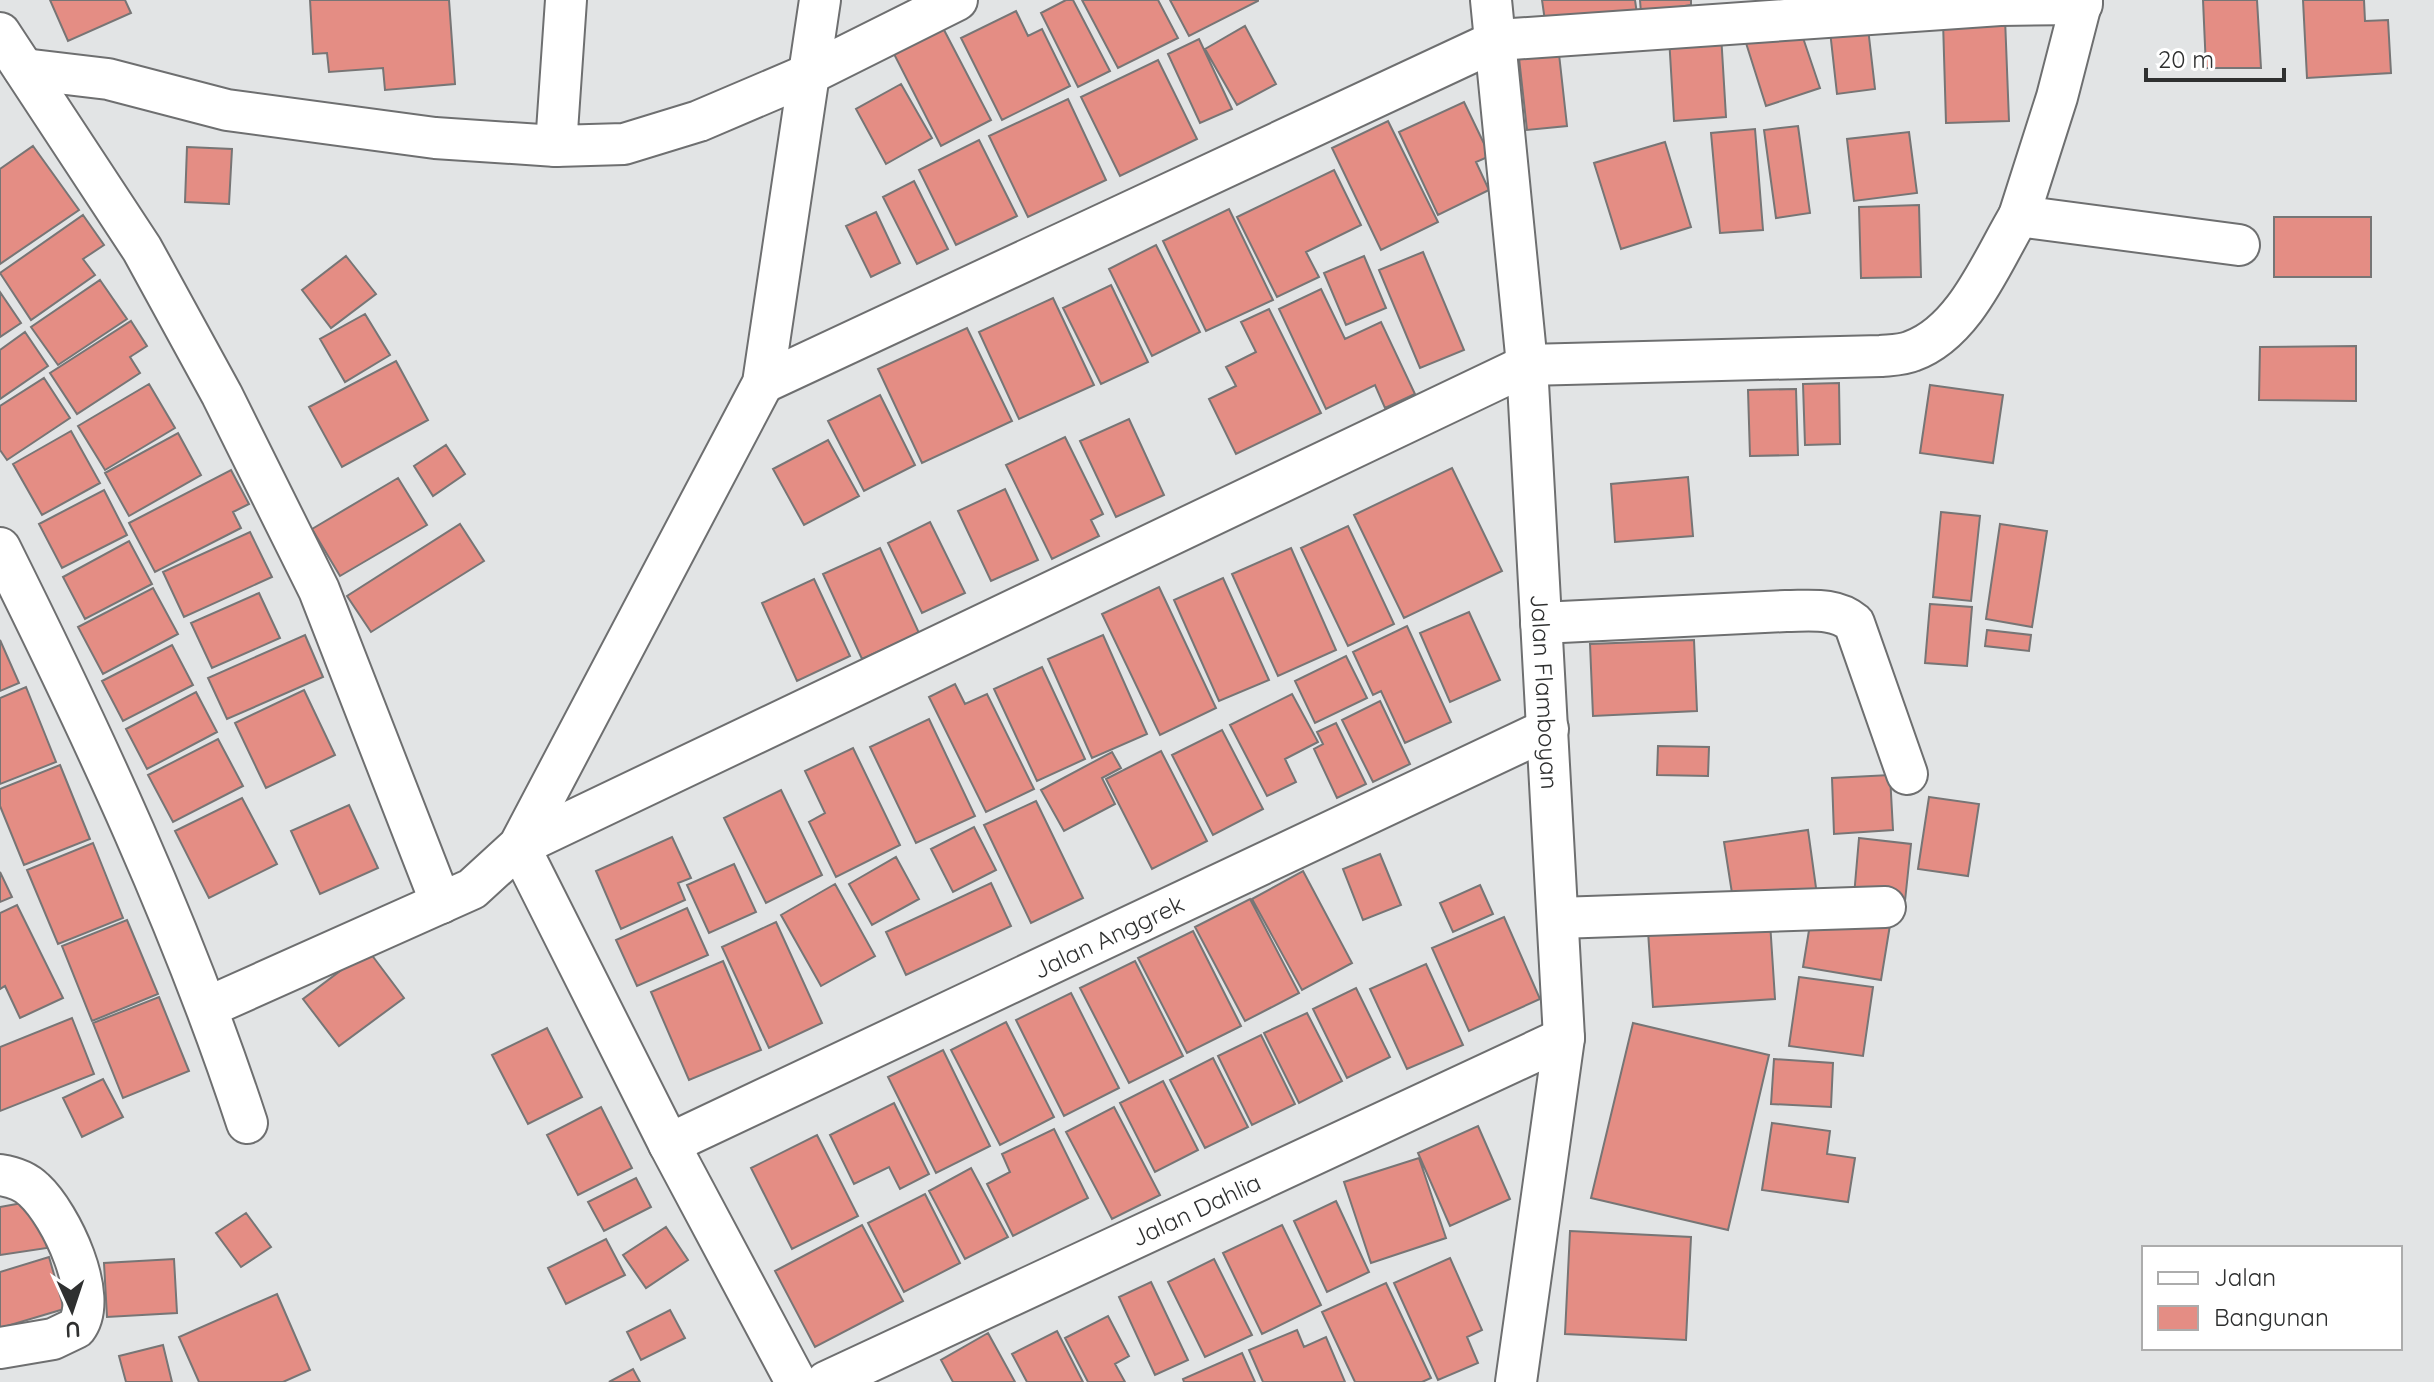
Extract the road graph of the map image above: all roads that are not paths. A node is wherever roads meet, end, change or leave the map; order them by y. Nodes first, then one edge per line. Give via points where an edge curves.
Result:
1 (566, 0) edge
2 (820, 0) edge
3 (957, 0) edge
4 (1491, 0) edge
5 (2082, 2) edge
6 (0, 33) edge
7 (1498, 40) junction
8 (24, 69) junction
9 (807, 75) junction
10 (556, 146) junction
11 (2019, 216) junction
12 (2239, 245) dead end
13 (1527, 365) junction
14 (763, 383) junction
15 (0, 548) edge
16 (1541, 623) junction
17 (1548, 729) junction
18 (1907, 774) dead end
19 (519, 846) junction
20 (441, 903) junction
21 (1885, 907) dead end
22 (1558, 918) junction
23 (208, 1007) junction
24 (1564, 1038) junction
25 (247, 1123) dead end
26 (669, 1144) junction
27 (0, 1175) edge
28 (0, 1348) edge
29 (1513, 1381) edge
30 (796, 1382) edge
31 (826, 1382) edge

1 - 10 street
2 - 9 street
3 - 9 street
4 - 7 street, Jalan Flamboyan
5 - 7 street
5 - 11 street
6 - 8 street
7 - 13 street, Jalan Flamboyan
7 - 14 street
8 - 10 street via 108,79 227,110 435,138
8 - 20 street via 142,249 222,395 319,590
9 - 10 street via 699,121 624,144
9 - 14 street
11 - 12 street
11 - 13 street via 1958,316 1935,339 1911,352
13 - 16 street, Jalan Flamboyan
13 - 19 street
14 - 19 street
15 - 23 street via 116,793
16 - 17 street, Jalan Flamboyan
16 - 18 street via 1786,611 1845,615 1854,623
17 - 22 street, Jalan Flamboyan
17 - 26 street, Jalan Anggrek
19 - 20 street via 472,889
19 - 26 street
20 - 23 street
21 - 22 street
22 - 24 street, Jalan Flamboyan
23 - 25 street
24 - 29 street, Jalan Flamboyan
24 - 31 street, Jalan Dahlia
26 - 30 street
27 - 28 street via 33,1189 56,1219 76,1263 85,1309 76,1328 53,1339

